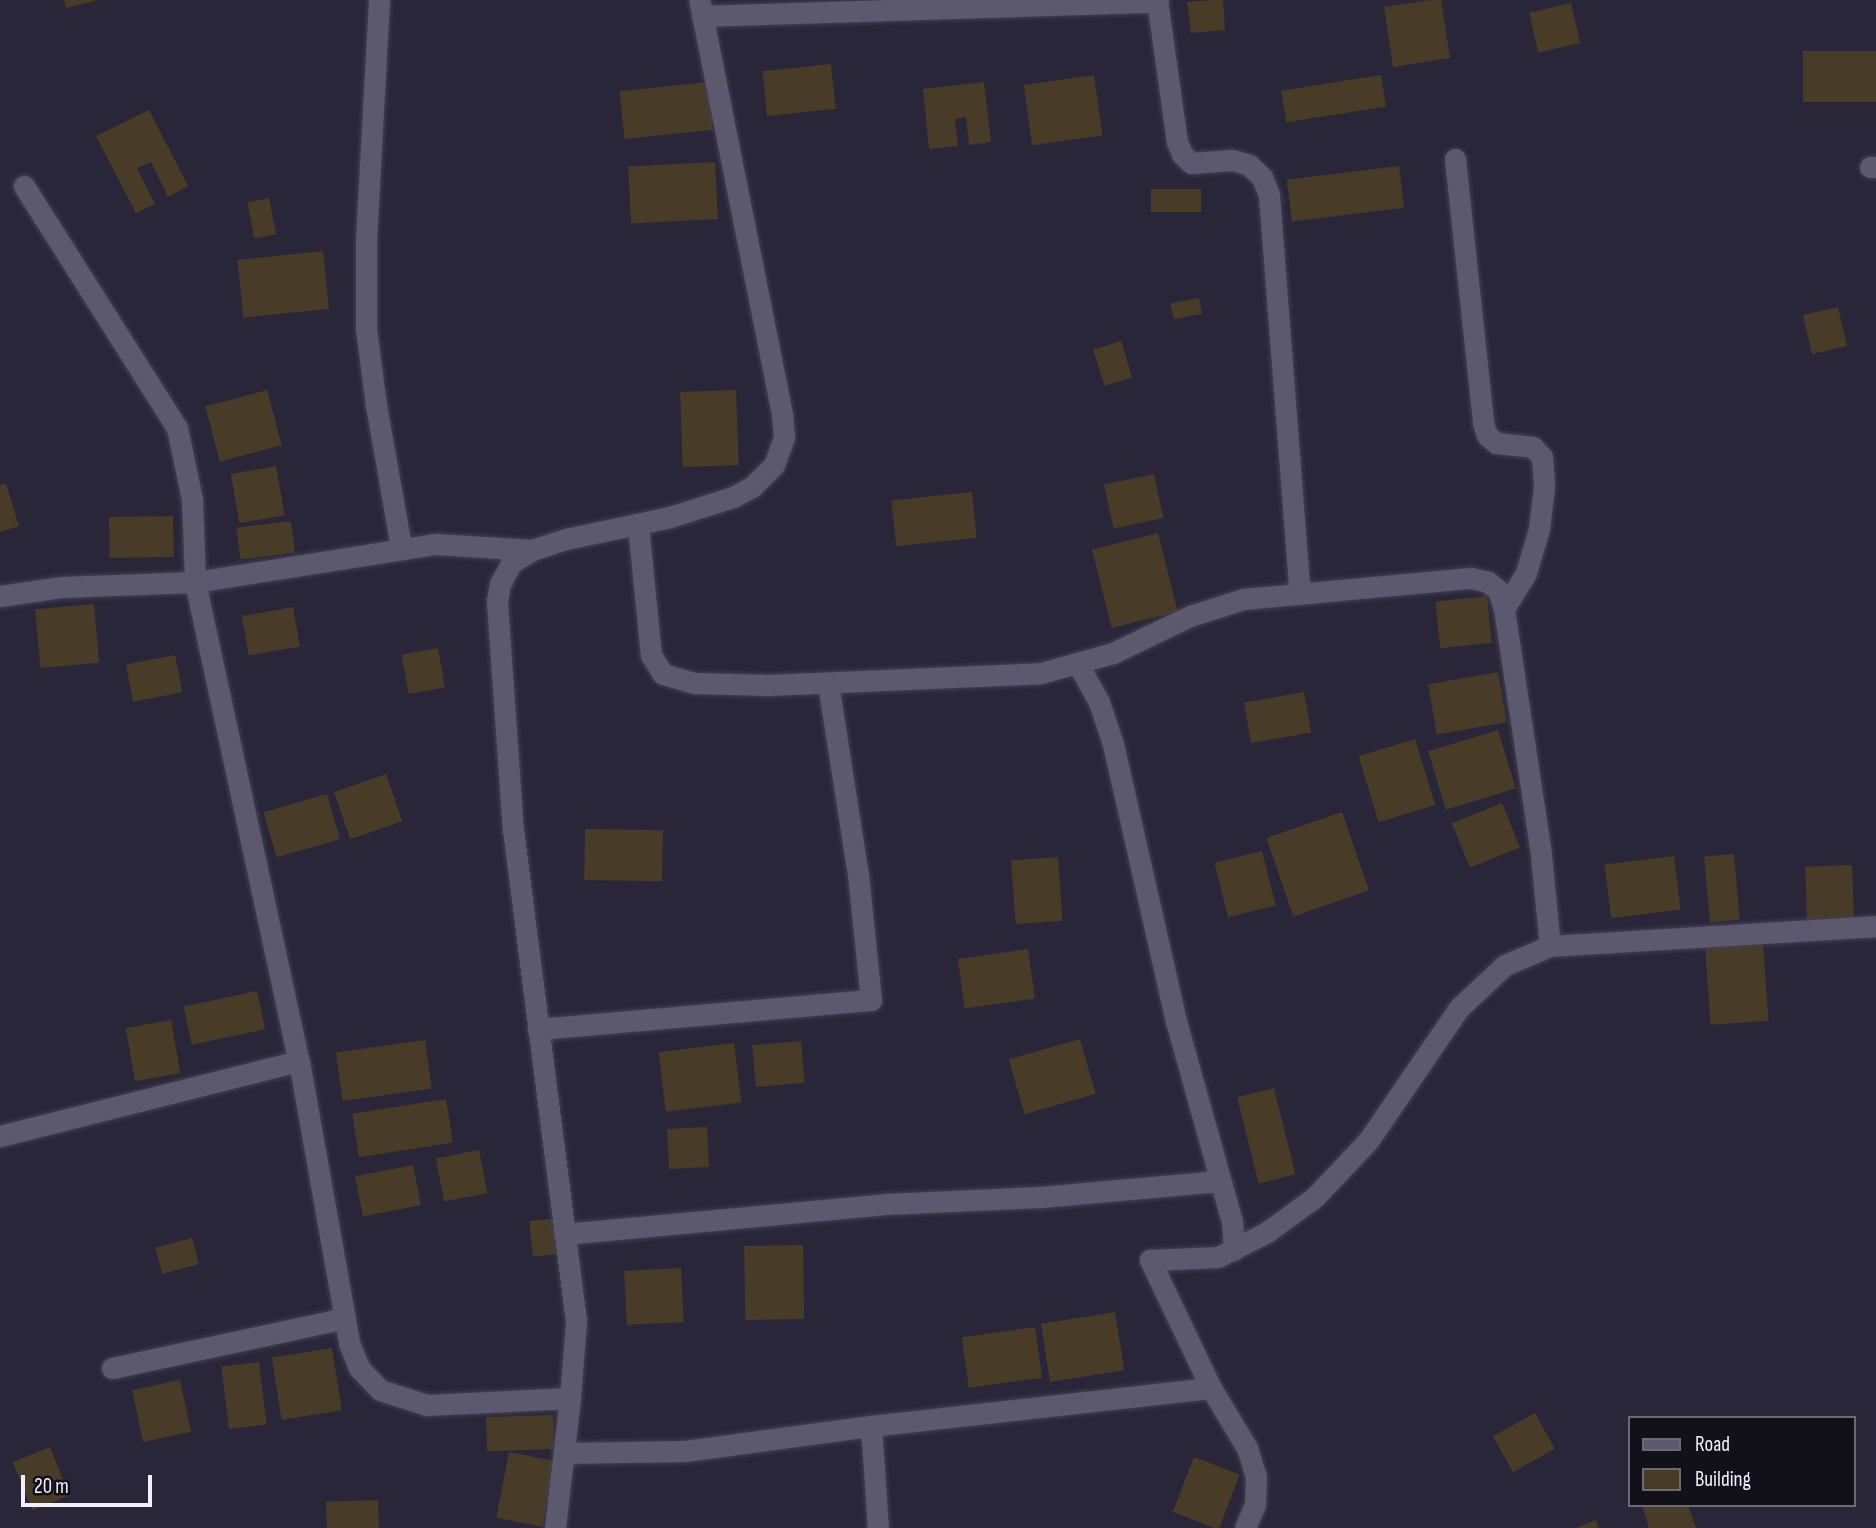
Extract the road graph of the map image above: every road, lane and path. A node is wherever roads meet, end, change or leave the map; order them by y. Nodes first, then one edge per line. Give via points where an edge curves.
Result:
1 (379, 0) edge
2 (1158, 1) edge
3 (700, 8) edge
4 (1455, 159) dead end
5 (24, 186) dead end
6 (639, 525) junction
7 (401, 547) junction
8 (532, 550) junction
9 (195, 582) junction
10 (1300, 594) junction
11 (0, 596) edge
12 (1504, 609) junction
13 (1078, 664) junction
14 (828, 683) junction
15 (1876, 926) edge
16 (1550, 946) junction
17 (538, 1029) junction
18 (299, 1061) junction
19 (0, 1136) edge
20 (1220, 1181) junction
21 (564, 1234) junction
22 (1234, 1250) junction
23 (345, 1318) junction
24 (112, 1368) dead end
25 (1211, 1388) junction
26 (570, 1398) junction
27 (871, 1426) junction
28 (564, 1453) junction
29 (555, 1528) edge
30 (878, 1528) edge
31 (1245, 1528) edge

1 - 7 street via 366,240 366,329
2 - 3 street
2 - 10 street via 1182,154 1191,163 1232,160 1249,165 1262,177 1269,195
3 - 6 street via 784,437 774,465 752,487
4 - 12 street via 1483,423 1496,443 1533,447 1542,457 1539,529 1526,573
5 - 9 street via 177,428 192,499
6 - 8 street
6 - 14 street via 651,655 663,674 694,683
7 - 8 street via 436,544
7 - 9 street
8 - 17 street via 510,563 497,602 513,831
9 - 11 street via 62,587
9 - 18 street
10 - 12 street via 1471,578 1498,590
10 - 13 street via 1217,605 1113,653
12 - 16 street via 1535,809
13 - 14 street via 1041,673
13 - 20 street via 1099,702 1113,744 1176,1021
14 - 17 street via 858,875 871,1000
15 - 16 street
16 - 22 street via 1505,965 1483,984 1459,1008 1368,1141 1315,1197
17 - 21 street
18 - 19 street
18 - 23 street
20 - 21 street via 1040,1197 886,1204
20 - 22 street via 1232,1221
21 - 26 street via 576,1321
22 - 25 street via 1218,1257 1150,1259
23 - 24 street
23 - 26 street via 359,1368 380,1390 401,1398 428,1405
25 - 27 street
25 - 31 street via 1236,1426 1256,1477 1255,1505
26 - 28 street
27 - 28 street via 685,1451
27 - 30 street
28 - 29 street

